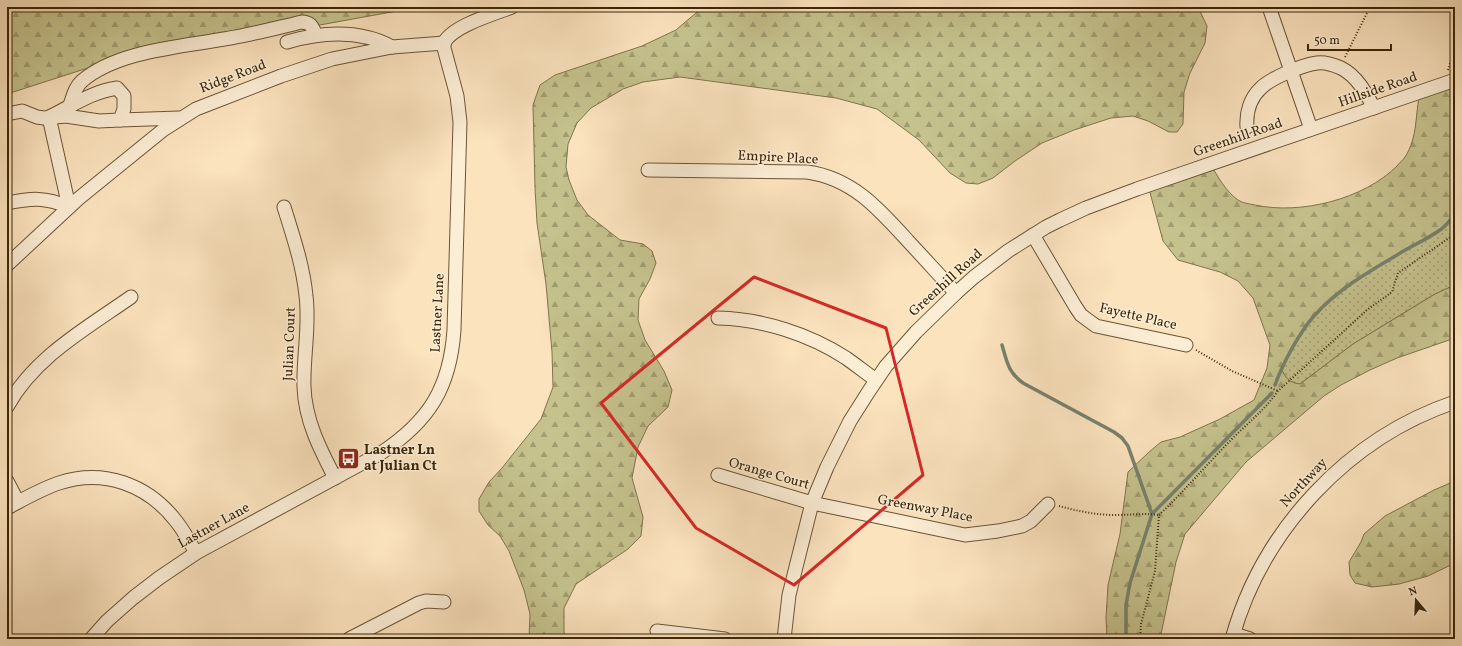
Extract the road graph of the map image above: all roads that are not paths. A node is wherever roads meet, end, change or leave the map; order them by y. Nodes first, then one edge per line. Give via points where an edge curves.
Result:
1 (512, 7) edge
2 (1269, 7) edge
3 (316, 35) junction
4 (287, 42) dead end
5 (444, 43) junction
6 (392, 47) junction
7 (100, 69) junction
8 (1291, 72) junction
9 (1449, 82) edge
10 (117, 88) junction
11 (70, 105) junction
12 (1374, 108) junction
13 (7, 114) edge
14 (49, 117) junction
15 (180, 118) junction
16 (120, 120) junction
17 (1247, 127) dead end
18 (1311, 130) junction
19 (648, 170) dead end
20 (7, 203) edge
21 (69, 207) junction
22 (284, 207) dead end
23 (1033, 235) junction
24 (7, 265) edge
25 (956, 293) junction
26 (131, 297) dead end
27 (718, 318) dead end
28 (1186, 344) road end
29 (876, 380) junction
30 (1455, 402) edge
31 (7, 407) edge
32 (718, 475) dead end
33 (335, 478) junction
34 (7, 480) edge
35 (812, 503) junction
36 (1048, 504) road end
37 (12, 505) edge
38 (196, 552) junction
39 (444, 602) dead end
40 (657, 631) dead end
41 (1233, 637) edge
42 (91, 639) edge
43 (349, 639) edge
44 (725, 639) edge
45 (784, 639) edge
46 (1250, 639) edge

1 - 5 street via 459,28
2 - 8 street
3 - 4 street
3 - 6 street via 362,35
3 - 7 street via 308,23 302,22 133,56
5 - 6 street, Ridge Road
5 - 33 street, Lastner Lane via 457,96 460,122 451,359 440,392 422,419 392,446
6 - 15 street, Ridge Road via 332,59 281,76 202,106
7 - 10 street
7 - 11 street via 81,82
8 - 12 street via 1318,63 1340,67 1357,81
8 - 17 street via 1267,82 1260,89 1249,107
8 - 18 street
9 - 12 street, Hillside Road
10 - 11 street via 101,91
10 - 16 street via 124,96 125,103
11 - 14 street
12 - 18 street, Hillside Road
13 - 14 street via 22,111 37,117
14 - 16 street
14 - 21 street
15 - 16 street
15 - 21 street, Ridge Road
18 - 23 street, Greenhill Road via 1086,208
19 - 25 street, Empire Place via 807,172 822,175 842,183 880,210
20 - 21 street via 41,199 52,200
21 - 24 street, Ridge Road
22 - 33 street, Julian Court via 307,297 304,387 308,414 314,436
23 - 25 street, Greenhill Road via 993,261
23 - 28 street, Fayette Place via 1075,306 1087,320 1096,326
25 - 29 street, Greenhill Road via 916,332
26 - 31 street via 61,346 40,364 14,394
27 - 29 street via 758,323 802,336 846,358
29 - 35 street, Greenhill Road via 844,432
30 - 41 street, Northway via 1391,431 1368,446 1328,479 1288,525 1272,548 1247,596
32 - 35 street, Orange Court
33 - 38 street, Lastner Lane
34 - 37 street
35 - 36 street, Greenway Place via 965,535 998,532 1022,526 1032,521
35 - 45 street, Greenhill Road via 789,595
37 - 38 street via 45,488 77,479 122,482 148,494 167,511 182,528
38 - 42 street, Lastner Lane via 133,598
39 - 43 street via 419,603
40 - 44 street
41 - 46 street

